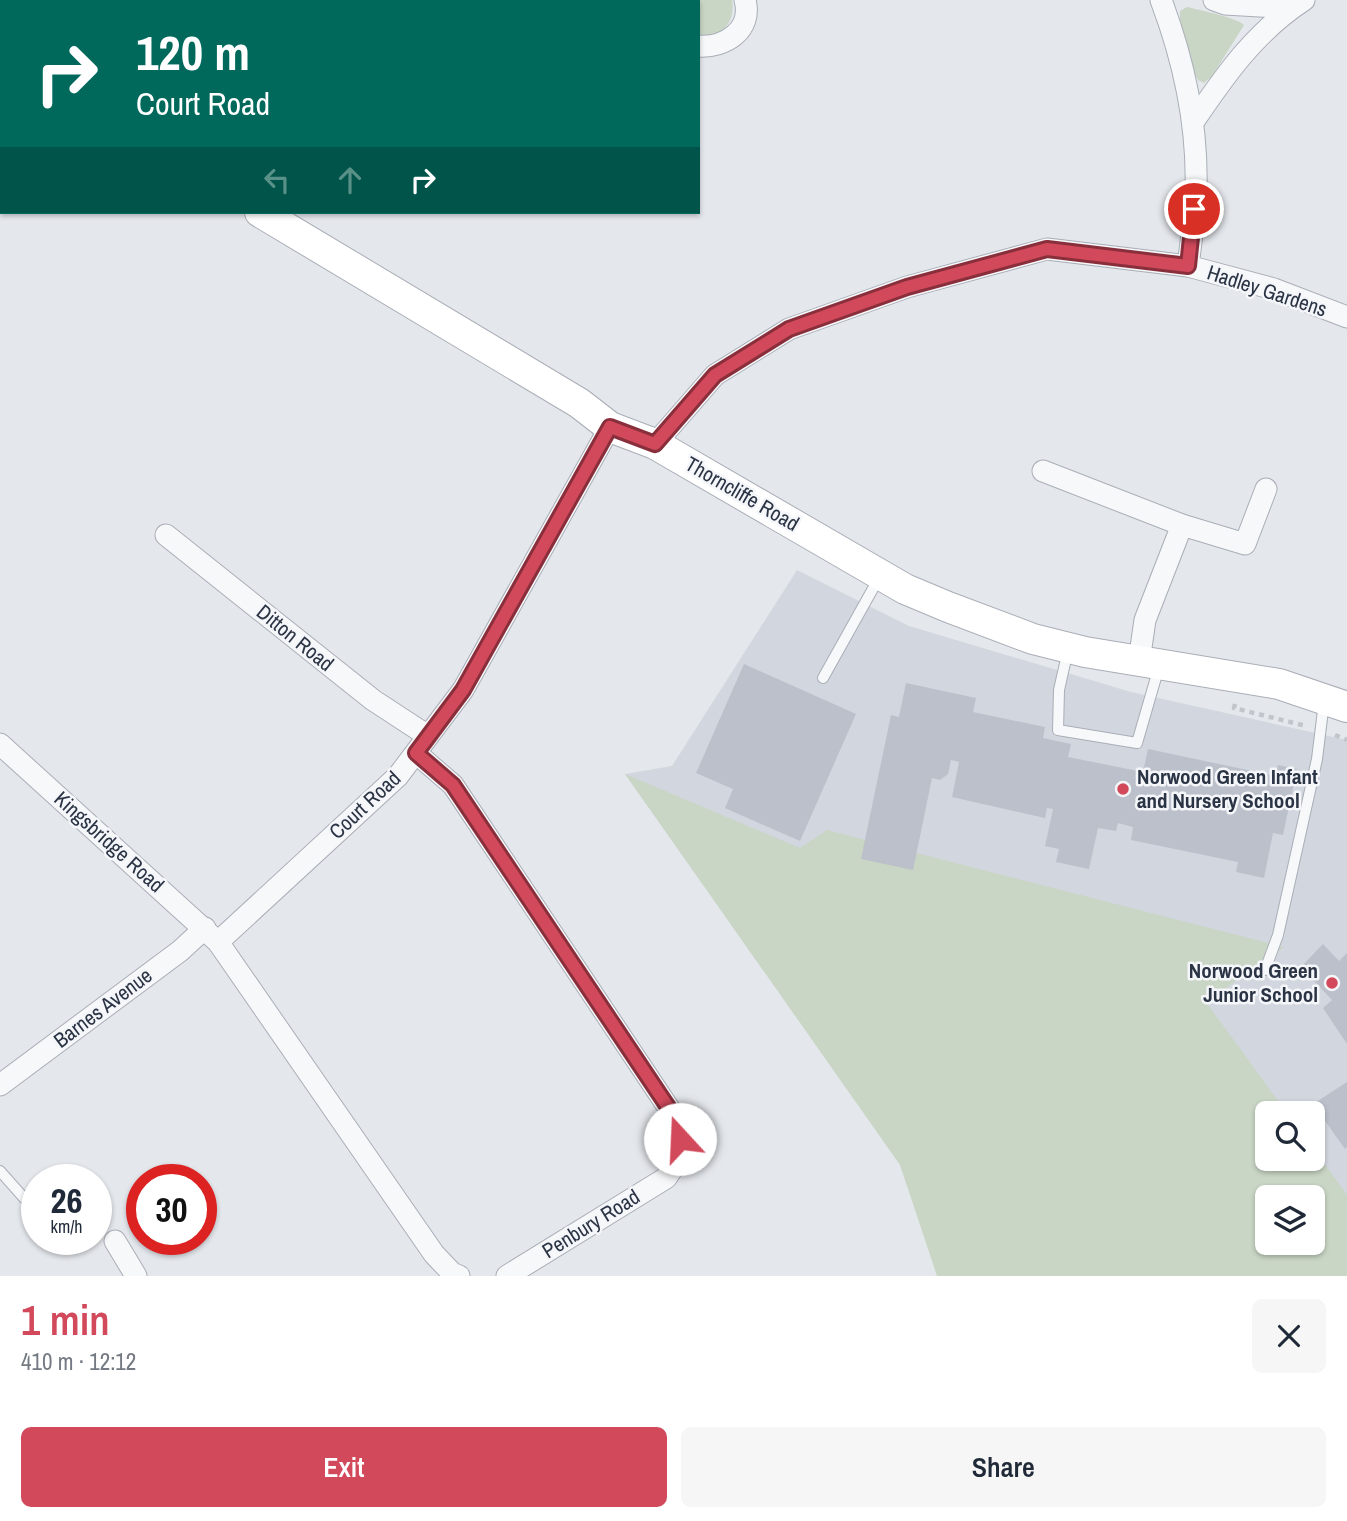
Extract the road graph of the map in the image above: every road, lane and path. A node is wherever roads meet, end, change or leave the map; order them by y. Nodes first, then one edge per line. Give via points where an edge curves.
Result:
1 (745, 0) edge
2 (1161, 0) edge
3 (1214, 0) edge
4 (1298, 4) edge
5 (700, 46) edge
6 (1194, 121) junction
7 (263, 214) edge
8 (1188, 266) junction
9 (1347, 317) edge
10 (610, 427) junction
11 (655, 444) junction
12 (1043, 471) dead end
13 (1266, 489) dead end
14 (1182, 525) junction
15 (166, 536) dead end
16 (880, 575) junction
17 (1068, 648) junction
18 (1150, 663) junction
19 (823, 678) dead end
20 (1336, 703) edge
21 (1239, 709) dead end
22 (1312, 728) dead end
23 (0, 744) edge
24 (422, 745) junction
25 (211, 935) junction
26 (1265, 970) dead end
27 (0, 1085) edge
28 (0, 1171) edge
29 (21, 1196) edge
30 (115, 1241) dead end
31 (136, 1276) edge
32 (459, 1276) edge
33 (507, 1276) edge

1 - 5 street via 746,17 738,33 726,42
2 - 6 street via 1178,47
3 - 4 street
4 - 6 street via 1238,59
6 - 8 street via 1196,190
7 - 10 street, Thorncliffe Road
8 - 9 street, Hadley Gardens via 1274,289
8 - 11 street, Hadley Gardens via 1047,249 907,287 789,329 715,375
10 - 11 street, Thorncliffe Road
10 - 24 street, Court Road via 463,690
11 - 16 street, Thorncliffe Road
12 - 14 street
13 - 14 street via 1245,544
14 - 18 street via 1145,620
15 - 24 street, Ditton Road via 373,700
16 - 17 street, Thorncliffe Road via 948,607
16 - 19 lane
17 - 18 street, Thorncliffe Road
17 - 18 lane via 1059,691 1058,730 1137,743
18 - 20 street, Thorncliffe Road via 1279,684
20 - 26 lane via 1321,731 1278,935
21 - 22 path
23 - 25 street, Kingsbridge Road
24 - 25 street, Court Road via 398,776
24 - 33 street, Penbury Road via 678,1122 681,1156 666,1178
25 - 27 street, Barnes Avenue via 180,951
25 - 32 street via 434,1254
28 - 29 lane
30 - 31 street

